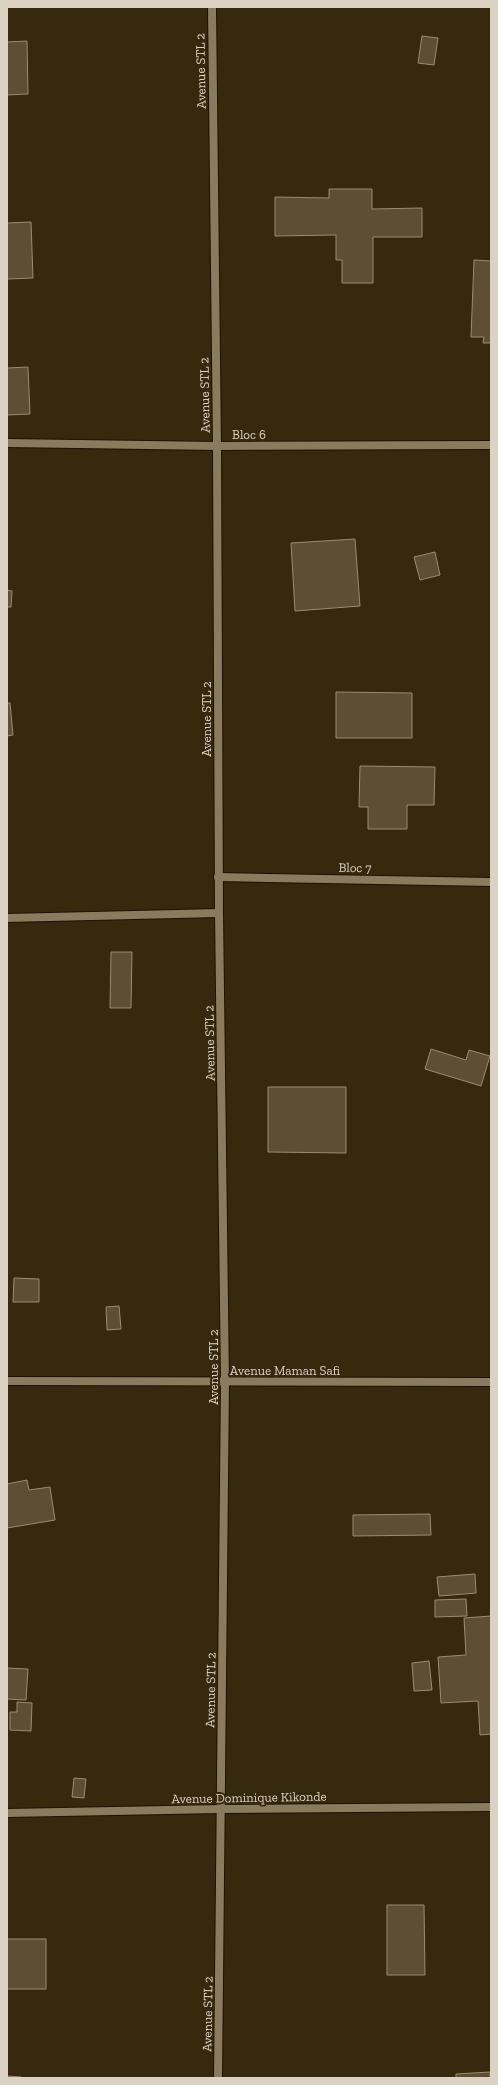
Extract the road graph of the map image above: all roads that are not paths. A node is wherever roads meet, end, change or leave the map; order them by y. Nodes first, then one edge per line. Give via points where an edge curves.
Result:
1 (212, 7) edge
2 (7, 443) edge
3 (491, 445) edge
4 (216, 446) junction
5 (218, 877) junction
6 (491, 882) edge
7 (219, 913) junction
8 (7, 918) edge
9 (7, 1381) edge
10 (225, 1382) junction
11 (491, 1382) edge
12 (491, 1807) edge
13 (221, 1809) junction
14 (7, 1813) edge
15 (218, 2078) edge

1 - 4 street, Avenue STL 2
2 - 4 street, Bloc 6
3 - 4 street, Bloc 6
4 - 5 street, Avenue STL 2
5 - 6 street, Bloc 7
5 - 7 street, Avenue STL 2
7 - 8 street
7 - 10 street, Avenue STL 2
9 - 10 street, Avenue Maman Safi
10 - 11 street, Avenue Maman Safi
10 - 13 street, Avenue STL 2
12 - 13 street, Avenue Dominique Kikonde
13 - 14 street, Avenue Dominique Kikonde
13 - 15 street, Avenue STL 2

